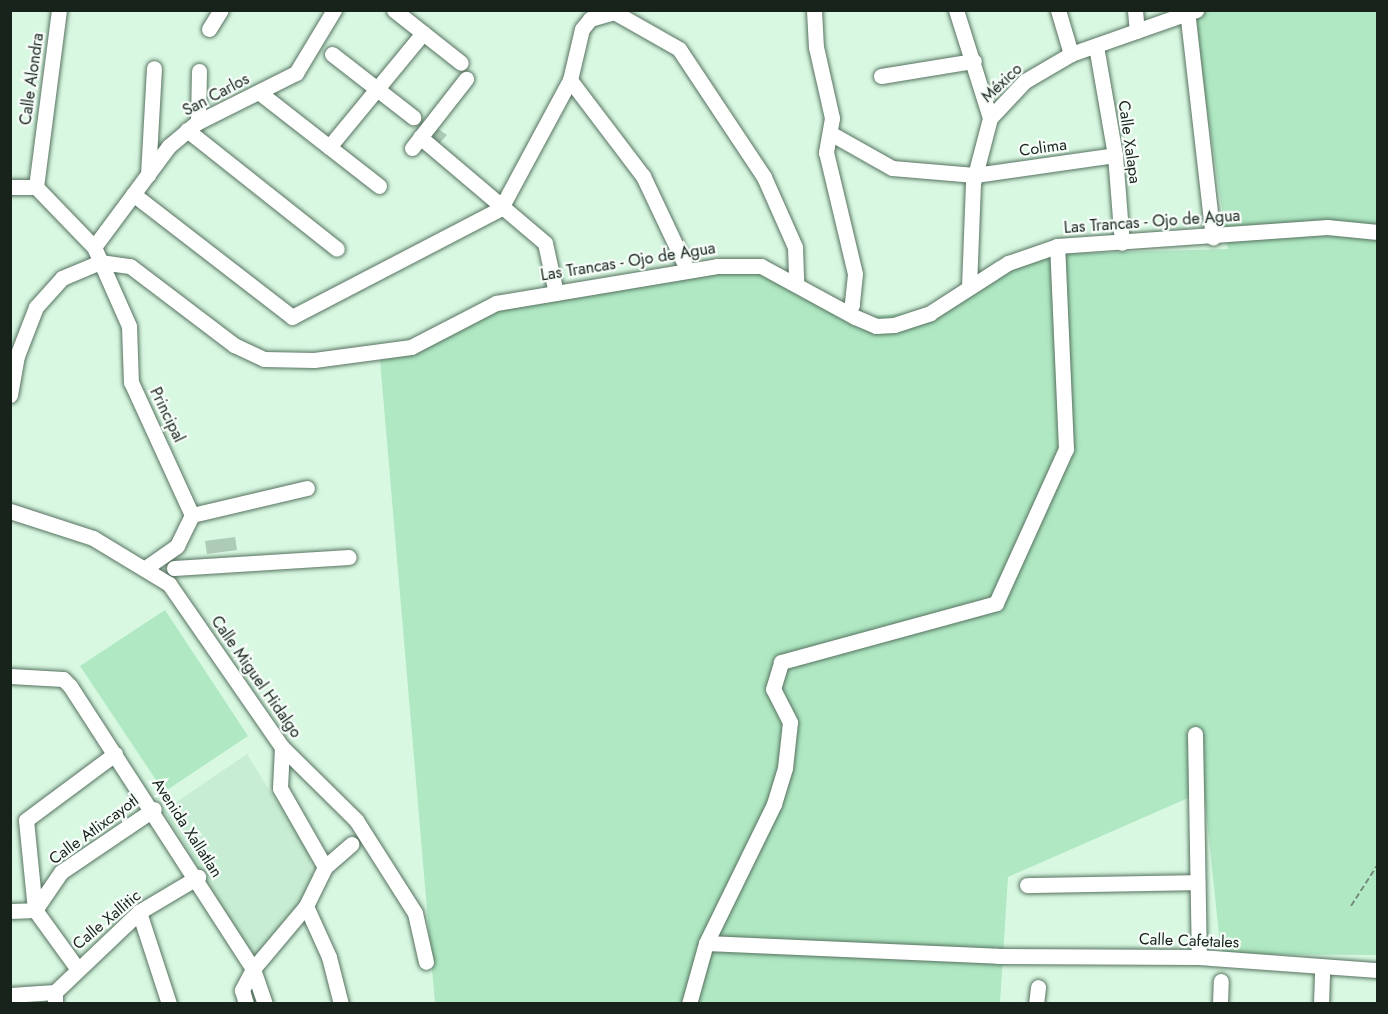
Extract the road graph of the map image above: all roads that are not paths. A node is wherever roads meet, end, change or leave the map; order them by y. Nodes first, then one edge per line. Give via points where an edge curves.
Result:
1 (60, 10) edge
2 (221, 10) edge
3 (334, 10) edge
4 (394, 10) edge
5 (814, 10) edge
6 (956, 10) edge
7 (1058, 10) edge
8 (1135, 10) edge
9 (1190, 11) edge
10 (209, 29) dead end
11 (1137, 31) junction
12 (423, 33) junction
13 (1096, 46) junction
14 (332, 54) dead end
15 (1071, 54) junction
16 (974, 61) junction
17 (461, 63) dead end
18 (154, 68) dead end
19 (199, 71) dead end
20 (881, 76) dead end
21 (466, 79) dead end
22 (570, 80) junction
23 (378, 91) junction
24 (260, 93) junction
25 (413, 117) dead end
26 (990, 118) junction
27 (193, 126) junction
28 (830, 133) junction
29 (329, 147) junction
30 (1116, 155) junction
31 (148, 175) junction
32 (975, 176) junction
33 (379, 186) dead end
34 (10, 187) edge
35 (36, 187) junction
36 (133, 194) junction
37 (501, 208) junction
38 (1377, 232) edge
39 (1213, 238) junction
40 (1122, 243) junction
41 (1057, 246) junction
42 (94, 247) junction
43 (337, 249) dead end
44 (100, 262) junction
45 (687, 269) junction
46 (796, 281) junction
47 (969, 287) junction
48 (556, 293) junction
49 (846, 311) junction
50 (10, 395) edge
51 (307, 488) dead end
52 (10, 511) edge
53 (192, 515) junction
54 (177, 546) junction
55 (349, 557) dead end
56 (147, 567) junction
57 (174, 568) junction
58 (169, 584) junction
59 (10, 676) edge
60 (1195, 734) dead end
61 (282, 747) junction
62 (116, 754) junction
63 (154, 809) junction
64 (351, 844) dead end
65 (325, 867) junction
66 (198, 877) junction
67 (1197, 882) junction
68 (1026, 885) dead end
69 (306, 906) junction
70 (35, 910) junction
71 (10, 911) edge
72 (139, 912) junction
73 (706, 943) junction
74 (1199, 957) junction
75 (426, 962) dead end
76 (77, 968) junction
77 (1322, 968) junction
78 (253, 969) junction
79 (1377, 970) edge
80 (1221, 981) dead end
81 (1038, 987) dead end
82 (10, 995) edge
83 (55, 998) edge
84 (169, 1004) edge
85 (246, 1004) edge
86 (264, 1004) edge
87 (340, 1004) edge
88 (689, 1004) edge
89 (1036, 1004) edge
90 (1220, 1004) edge
91 (1320, 1004) edge

1 - 35 street, Calle Alondra
2 - 10 street
3 - 24 street, San Carlos via 296,73
4 - 12 street
5 - 28 street via 816,47 832,118
6 - 16 street
7 - 15 street
8 - 11 street
9 - 11 street, México
9 - 39 street
11 - 13 street, México
12 - 17 street
12 - 23 street
13 - 15 street, México
13 - 30 street, Calle Xalapa
14 - 23 street
15 - 26 street, México via 1025,81
16 - 20 street
16 - 26 street
18 - 31 street
19 - 27 street
21 - 37 street via 416,143
22 - 37 street
22 - 45 street via 643,176
22 - 46 street via 582,29 602,13 614,12 679,49 764,177 795,247
23 - 25 street
23 - 29 street
24 - 27 street, San Carlos
24 - 29 street
26 - 32 street, México
27 - 31 street, San Carlos
27 - 43 street
28 - 32 street, Colima via 892,168
28 - 49 street via 826,152 855,281
29 - 33 street
30 - 32 street, Colima
30 - 40 street, Calle Xalapa
31 - 36 street, San Carlos
32 - 47 street, México
34 - 35 street
35 - 42 street
36 - 37 street via 292,317
36 - 42 street, San Carlos
37 - 48 street via 545,243
38 - 39 street, Las Trancas - Ojo de Agua via 1327,227
39 - 40 street, Las Trancas - Ojo de Agua
40 - 41 street, Las Trancas - Ojo de Agua
41 - 47 street, Las Trancas - Ojo de Agua via 1008,263
41 - 73 street via 1066,449 996,603 781,662 773,689 790,722 785,768 774,804
42 - 44 street, Principal
44 - 48 street, Las Trancas - Ojo de Agua via 130,266 234,345 264,359 384,354 411,347 496,303
44 - 50 street via 62,278 36,307 17,356
44 - 53 street, Principal via 129,326 131,382
45 - 46 street, Las Trancas - Ojo de Agua via 761,266
45 - 48 street, Las Trancas - Ojo de Agua
46 - 49 street, Las Trancas - Ojo de Agua
47 - 49 street, Las Trancas - Ojo de Agua via 930,313 894,325 876,326
51 - 53 street
52 - 56 street, Calle Miguel Hidalgo via 93,538
53 - 54 street
54 - 56 street
54 - 57 street
55 - 57 street
56 - 58 street, Calle Miguel Hidalgo
57 - 58 street
58 - 61 street, Calle Miguel Hidalgo
59 - 62 street, Avenida Xallatlan via 63,679
60 - 67 street
61 - 65 street via 280,788
61 - 75 street, Calle Miguel Hidalgo via 356,820 393,875 415,913
62 - 63 street, Avenida Xallatlan
62 - 70 street via 26,820
63 - 66 street, Avenida Xallatlan
63 - 70 street, Calle Atlixcayotl via 61,872
64 - 65 street
65 - 69 street
66 - 72 street, Calle Xallitic
66 - 78 street, Avenida Xallatlan
67 - 68 street
67 - 74 street
69 - 78 street
69 - 87 street via 329,957
70 - 71 street
70 - 76 street
72 - 76 street, Calle Xallitic
72 - 84 street
73 - 74 street, Calle Cafetales via 998,956
73 - 88 street
74 - 77 street, Calle Cafetales
76 - 83 street, Calle Xallitic
77 - 79 street, Calle Cafetales
77 - 91 street
78 - 85 street via 242,990
78 - 86 street, Avenida Xallatlan
80 - 90 street
81 - 89 street
82 - 83 street

